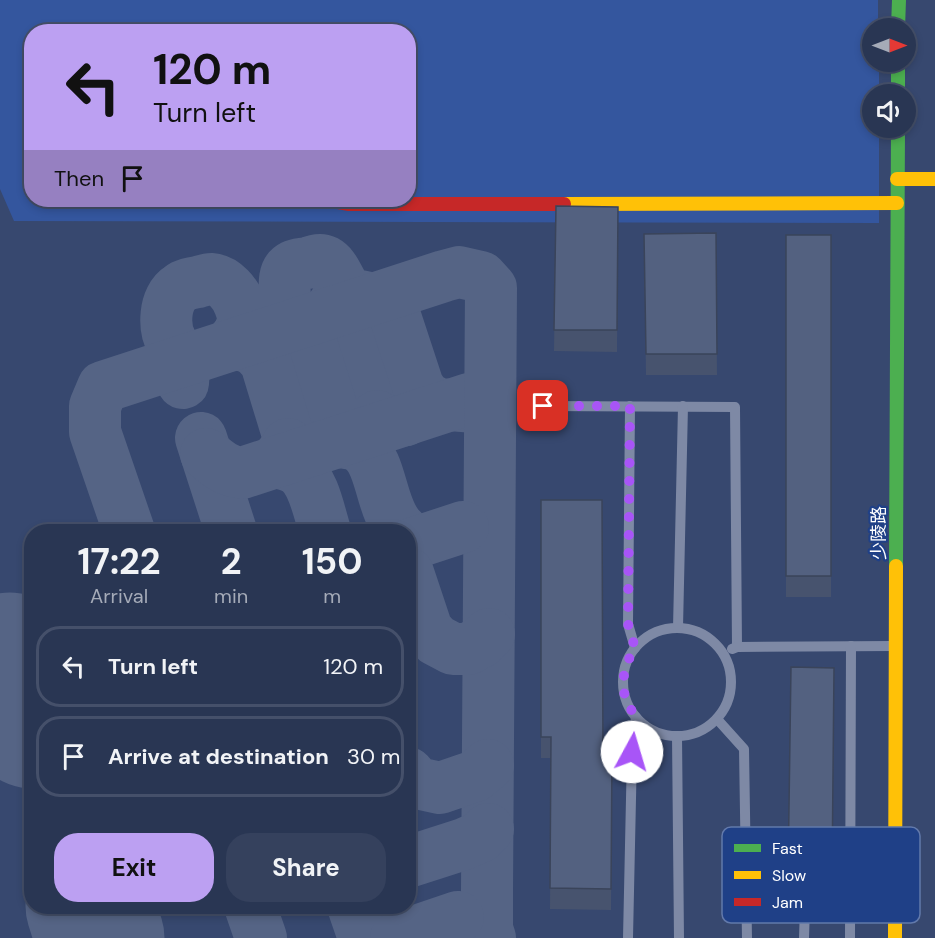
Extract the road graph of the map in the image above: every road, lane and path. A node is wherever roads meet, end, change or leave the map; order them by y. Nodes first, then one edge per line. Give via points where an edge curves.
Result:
1 (898, 0) edge
2 (898, 18) edge
3 (900, 138) edge
4 (897, 178) junction
5 (935, 179) edge
6 (897, 203) junction
7 (416, 204) edge
8 (543, 406) dead end
9 (630, 406) junction
10 (683, 406) junction
11 (678, 628) junction
12 (851, 646) junction
13 (896, 646) junction
14 (737, 647) junction
15 (635, 648) junction
16 (724, 654) junction
17 (636, 717) junction
18 (717, 719) junction
19 (677, 736) junction
20 (745, 827) edge
21 (850, 827) edge
22 (895, 827) edge
23 (747, 923) edge
24 (804, 923) edge
25 (850, 923) edge
26 (895, 923) edge
27 (628, 938) edge
28 (679, 938) edge
29 (747, 938) edge
30 (804, 938) edge
31 (850, 938) edge
32 (895, 938) edge

1 - 2 street
3 - 4 street, 少陵路 via 903,160
4 - 5 street
4 - 6 street, 少陵路
6 - 7 street
6 - 13 street, 少陵路
8 - 9 lane
9 - 10 lane
9 - 15 lane via 628,624
10 - 11 lane
10 - 14 lane via 735,406
11 - 15 lane via 657,631
11 - 16 lane via 699,632
12 - 13 lane
12 - 14 lane
12 - 21 lane
13 - 22 street, 少陵路
14 - 16 lane
15 - 17 lane via 627,660 623,688
16 - 18 lane via 731,690
17 - 19 lane via 656,732
17 - 27 lane
18 - 19 lane via 697,733
18 - 20 lane via 744,749
19 - 28 lane
23 - 29 lane
24 - 30 lane
25 - 31 lane
26 - 32 street, 少陵路

